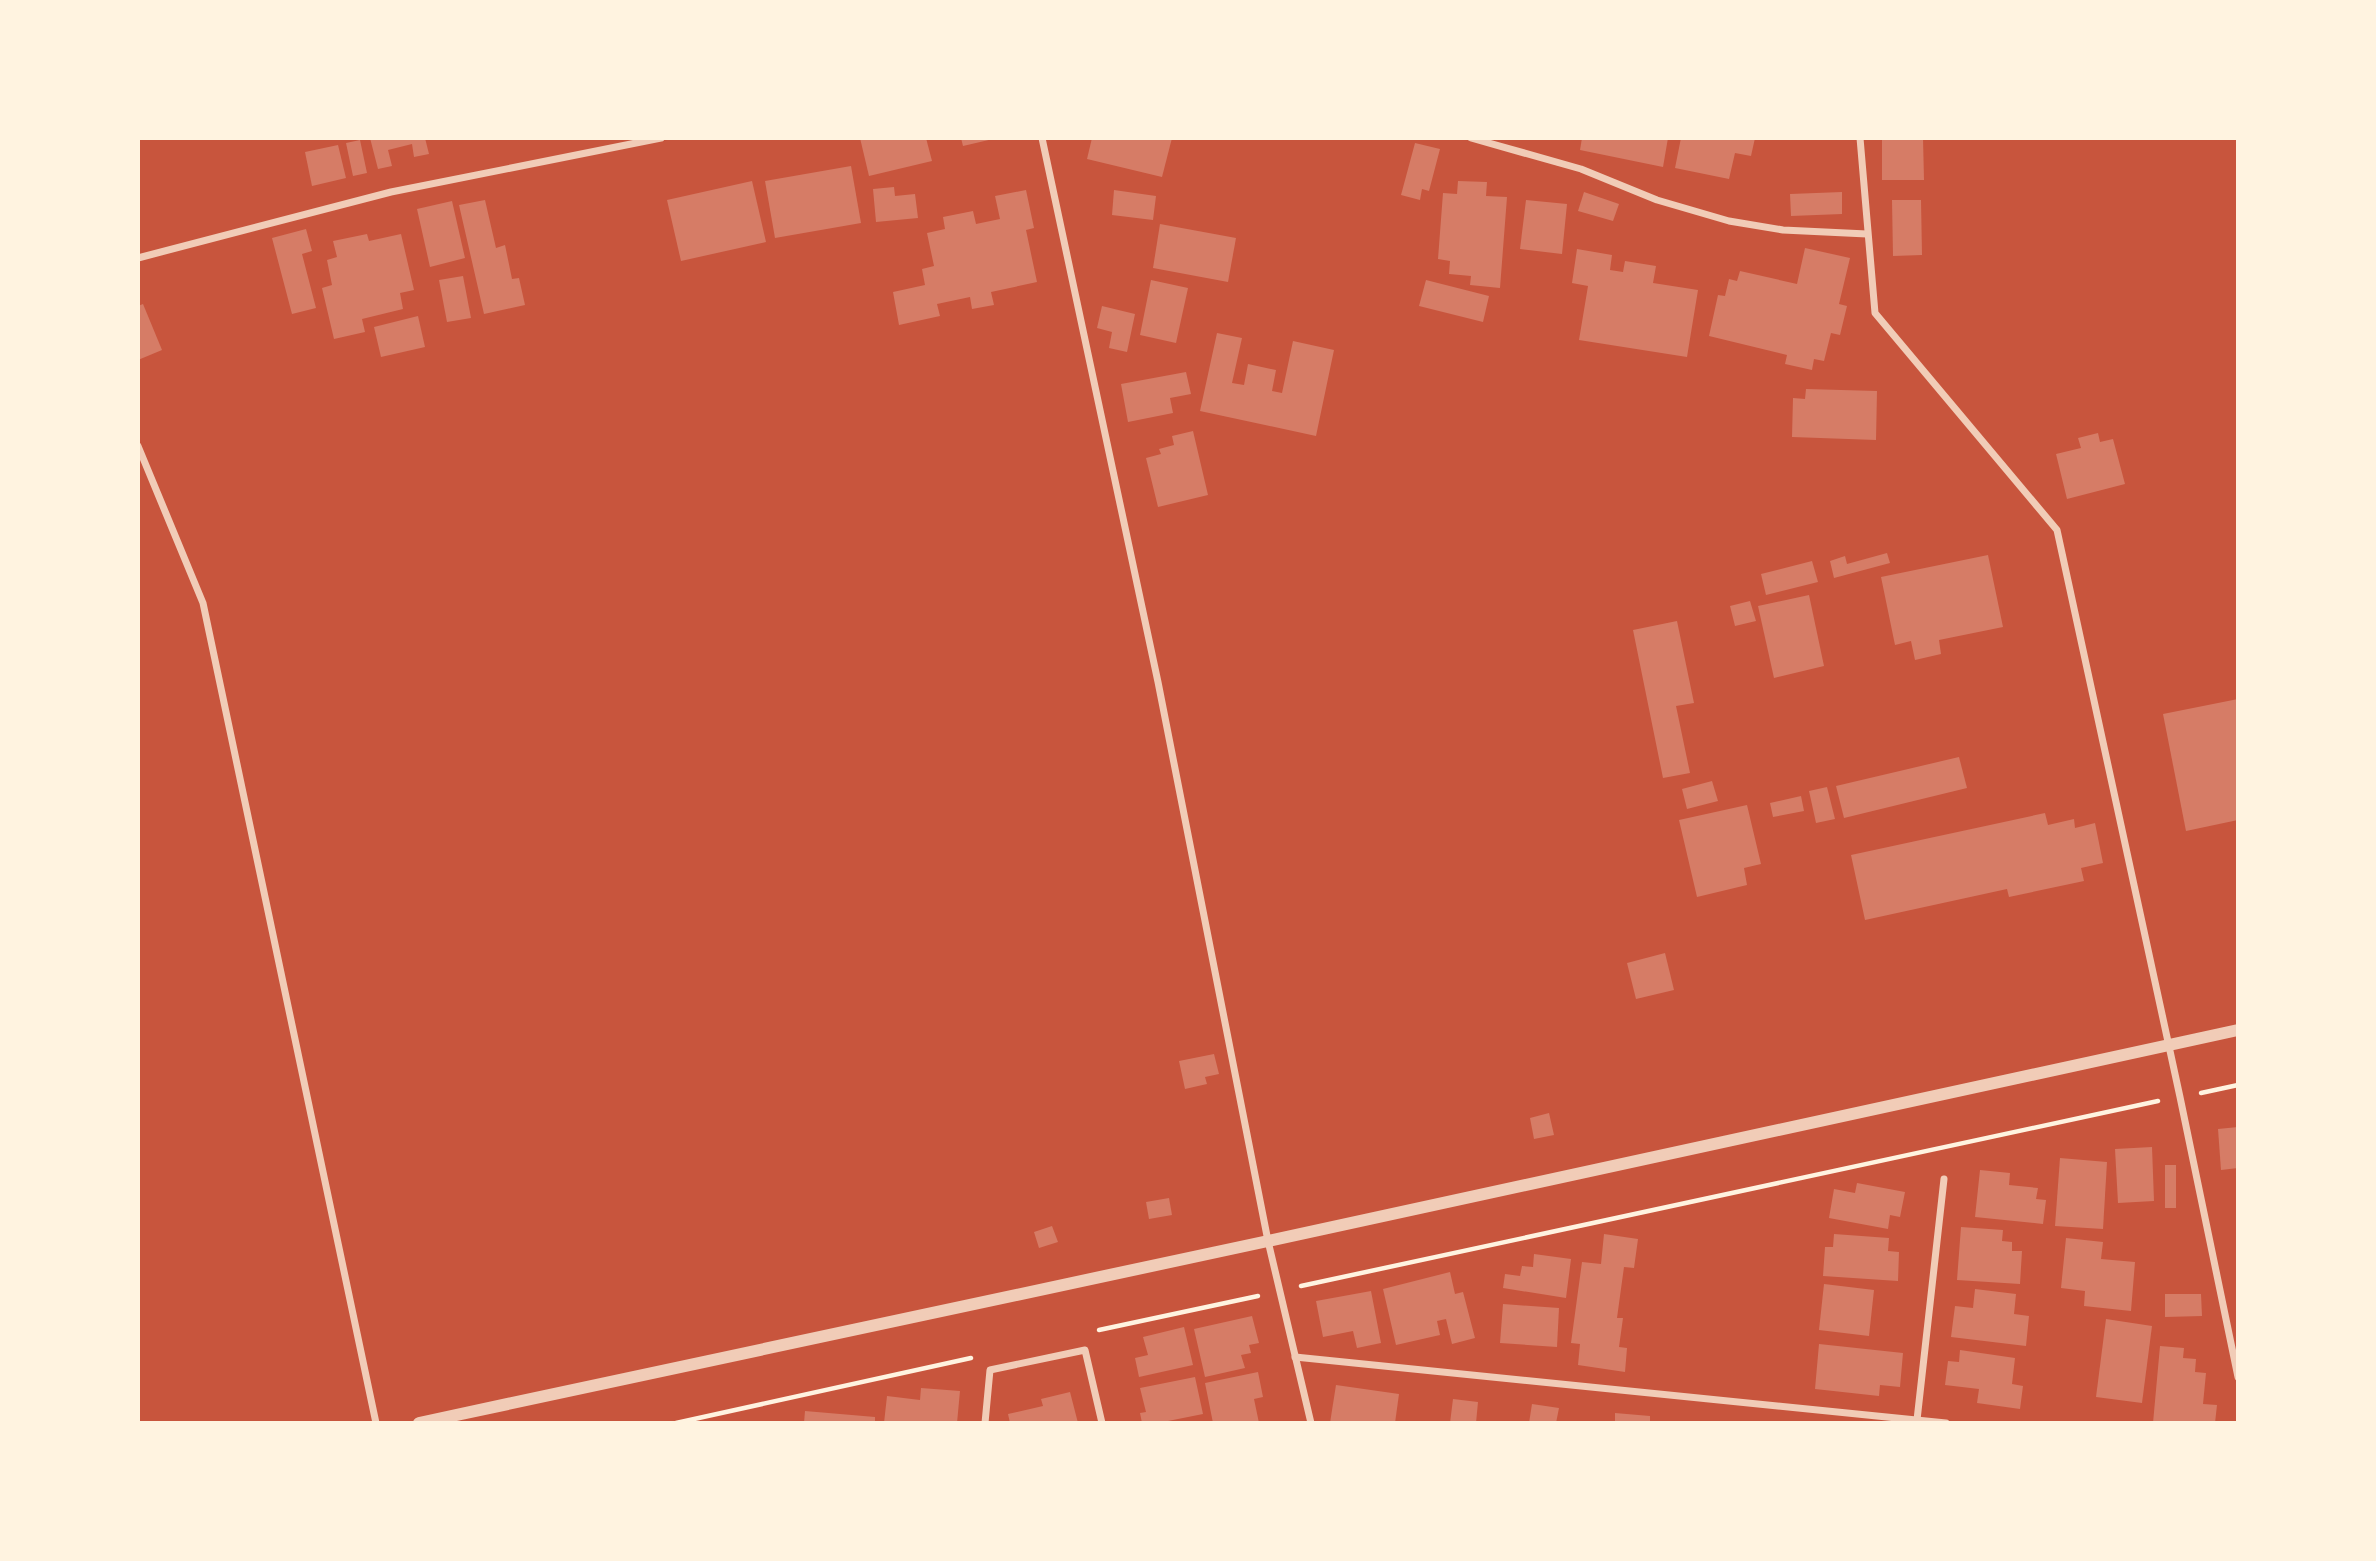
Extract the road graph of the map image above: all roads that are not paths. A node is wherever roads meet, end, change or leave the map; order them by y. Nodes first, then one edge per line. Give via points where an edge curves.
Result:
1 (662, 138) edge
2 (1042, 138) edge
3 (1471, 138) edge
4 (1860, 138) edge
5 (1867, 234) junction
6 (138, 258) edge
7 (138, 446) edge
8 (2238, 1030) edge
9 (2169, 1045) junction
10 (1944, 1179) dead end
11 (1268, 1241) junction
12 (1295, 1357) junction
13 (2238, 1377) edge
14 (1917, 1420) junction
15 (376, 1423) edge
16 (419, 1423) edge
17 (985, 1423) edge
18 (1102, 1423) edge
19 (1311, 1423) edge
20 (1946, 1423) edge

1 - 6 street via 391,192
2 - 11 street via 1158,682
3 - 5 street via 1581,169 1657,200 1729,221 1783,230
4 - 5 street
5 - 9 street via 1875,313 2057,530
7 - 15 street via 203,603
8 - 9 street
9 - 11 street
9 - 13 street
10 - 14 street
11 - 12 street
11 - 16 street
12 - 14 street
12 - 19 street
14 - 20 street
17 - 18 street via 990,1370 1085,1350

